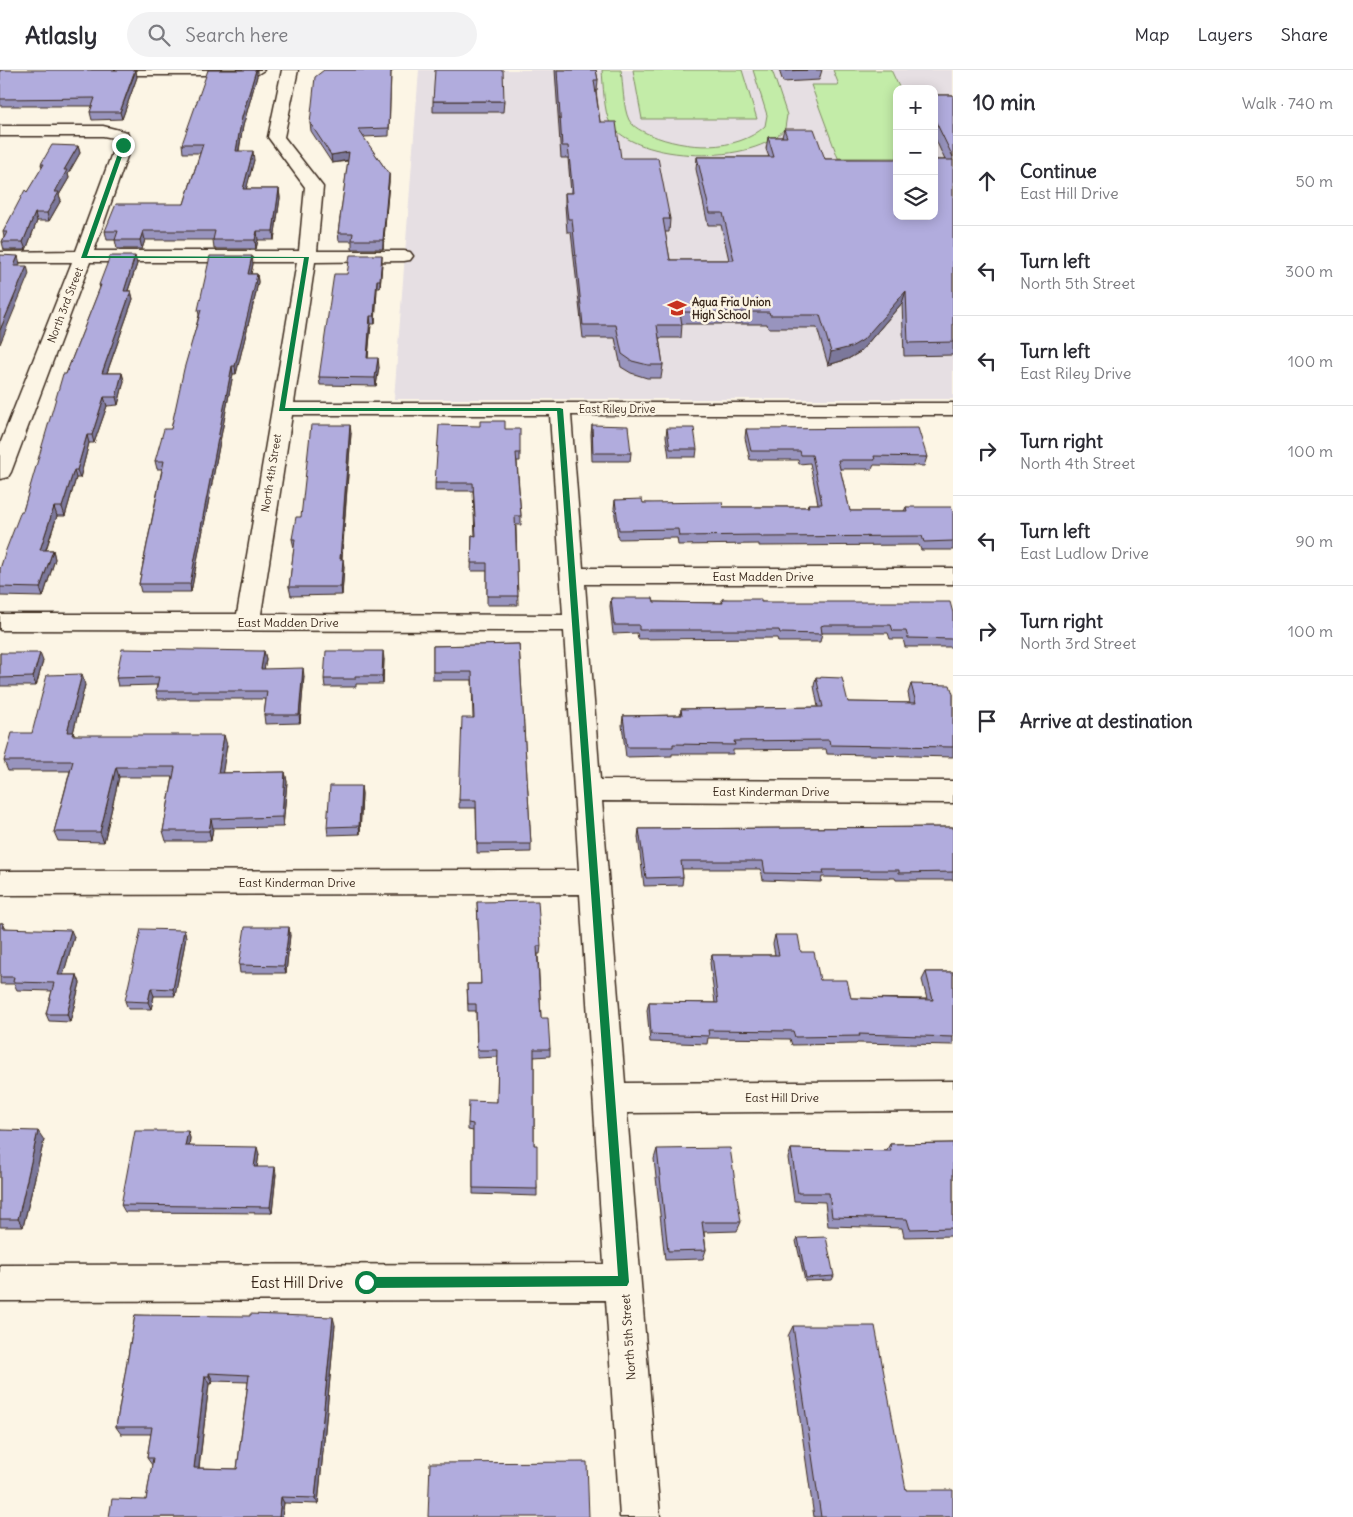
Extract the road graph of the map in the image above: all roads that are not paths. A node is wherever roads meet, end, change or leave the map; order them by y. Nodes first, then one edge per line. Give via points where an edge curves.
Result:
1 (90, 70) edge
2 (256, 70) edge
3 (290, 70) edge
4 (0, 131) edge
5 (404, 256) dead end
6 (83, 257) junction
7 (306, 257) junction
8 (0, 258) edge
9 (282, 409) junction
10 (560, 409) junction
11 (953, 409) edge
12 (0, 472) edge
13 (572, 576) junction
14 (953, 576) edge
15 (0, 622) edge
16 (248, 622) junction
17 (576, 624) junction
18 (588, 790) junction
19 (953, 792) edge
20 (594, 882) junction
21 (0, 883) edge
22 (953, 1096) edge
23 (610, 1098) junction
24 (623, 1282) junction
25 (0, 1283) edge
26 (640, 1517) edge

1 - 2 street
3 - 7 street, North 4th Street via 276,137 314,187
4 - 6 street, North 3rd Street via 103,131 121,135 123,145
5 - 7 street
6 - 7 street
6 - 8 street
6 - 12 street, North 3rd Street
7 - 9 street, North 4th Street
9 - 10 street, East Riley Drive
9 - 16 street, North 4th Street
10 - 11 street, East Riley Drive
10 - 13 street, North 5th Street
13 - 14 street, East Madden Drive
13 - 17 street, North 5th Street
15 - 16 street, East Madden Drive
16 - 17 street, East Madden Drive
17 - 18 street, North 5th Street
18 - 19 street, East Kinderman Drive
18 - 20 street, North 5th Street
20 - 21 street, East Kinderman Drive
20 - 23 street, North 5th Street
22 - 23 street, East Hill Drive
23 - 24 street, North 5th Street
24 - 25 street, East Hill Drive
24 - 26 street, North 5th Street

